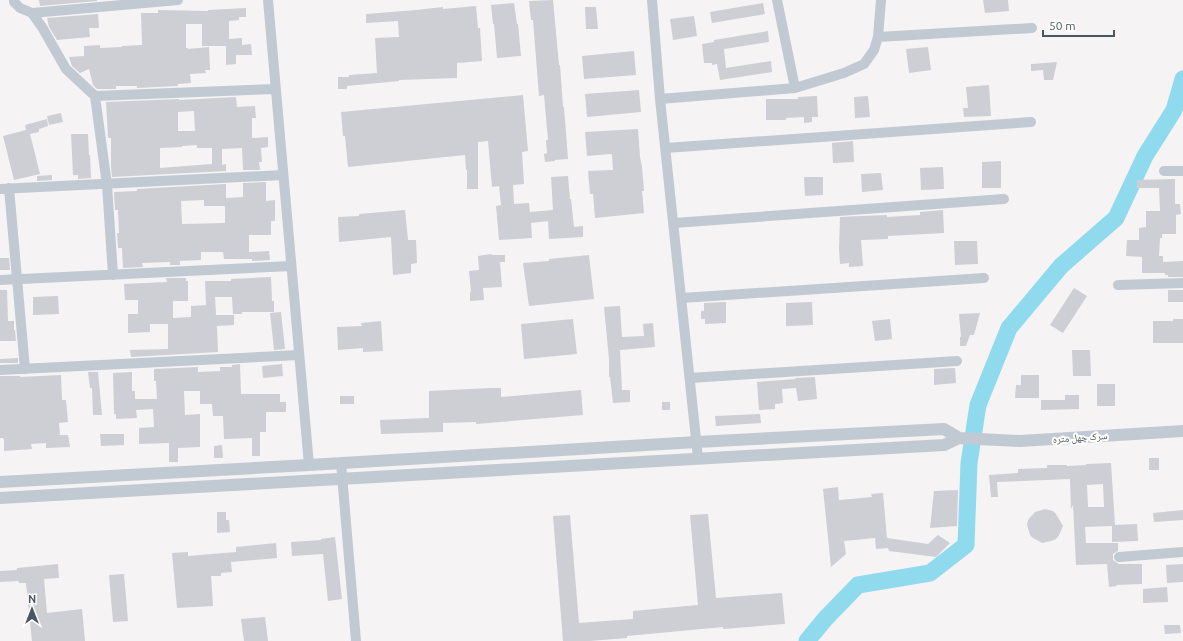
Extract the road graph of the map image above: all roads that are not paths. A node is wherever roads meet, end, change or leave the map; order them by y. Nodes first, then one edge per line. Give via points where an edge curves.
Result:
1 (14, 0) edge
2 (178, 0) edge
3 (268, 0) edge
4 (652, 0) edge
5 (777, 0) edge
6 (881, 0) edge
7 (32, 13) junction
8 (1032, 28) dead end
9 (878, 37) junction
10 (795, 88) junction
11 (275, 89) junction
12 (95, 96) junction
13 (660, 99) junction
14 (1030, 122) dead end
15 (666, 148) junction
16 (1164, 171) dead end
17 (1183, 171) edge
18 (283, 175) junction
19 (107, 185) junction
20 (4, 189) edge
21 (1004, 199) dead end
22 (674, 223) junction
23 (291, 266) junction
24 (112, 275) junction
25 (984, 278) dead end
26 (18, 279) junction
27 (0, 280) edge
28 (1183, 283) edge
29 (1118, 285) dead end
30 (682, 298) junction
31 (299, 355) junction
32 (957, 361) dead end
33 (26, 369) junction
34 (0, 370) edge
35 (690, 378) junction
36 (1183, 431) edge
37 (959, 438) junction
38 (697, 442) junction
39 (698, 458) junction
40 (340, 463) junction
41 (309, 465) junction
42 (342, 478) junction
43 (0, 482) edge
44 (0, 498) edge
45 (1183, 552) edge
46 (1119, 557) dead end
47 (356, 641) edge

1 - 7 street via 20,8
2 - 7 street
3 - 11 street
4 - 13 street
5 - 10 street
6 - 9 street
7 - 12 street via 66,69
8 - 9 street
9 - 10 street via 874,50 864,64
10 - 13 street
11 - 12 street
11 - 18 street
12 - 19 street
13 - 15 street
14 - 15 street
15 - 22 street
16 - 17 street
18 - 19 street
18 - 23 street
19 - 20 street
19 - 24 street
20 - 26 street
21 - 22 street
22 - 30 street
23 - 24 street
23 - 31 street
24 - 26 street
25 - 30 street
26 - 27 street
26 - 33 street
28 - 29 street
30 - 35 street
31 - 33 street
31 - 41 street
32 - 35 street
33 - 34 street
35 - 38 street
36 - 37 street, سرک چهل متره via 1020,441
37 - 38 street via 944,429
37 - 39 street via 944,445
38 - 39 street
38 - 40 street
39 - 42 street
40 - 41 street
40 - 42 street
41 - 43 street
42 - 44 street
42 - 47 street
45 - 46 street

